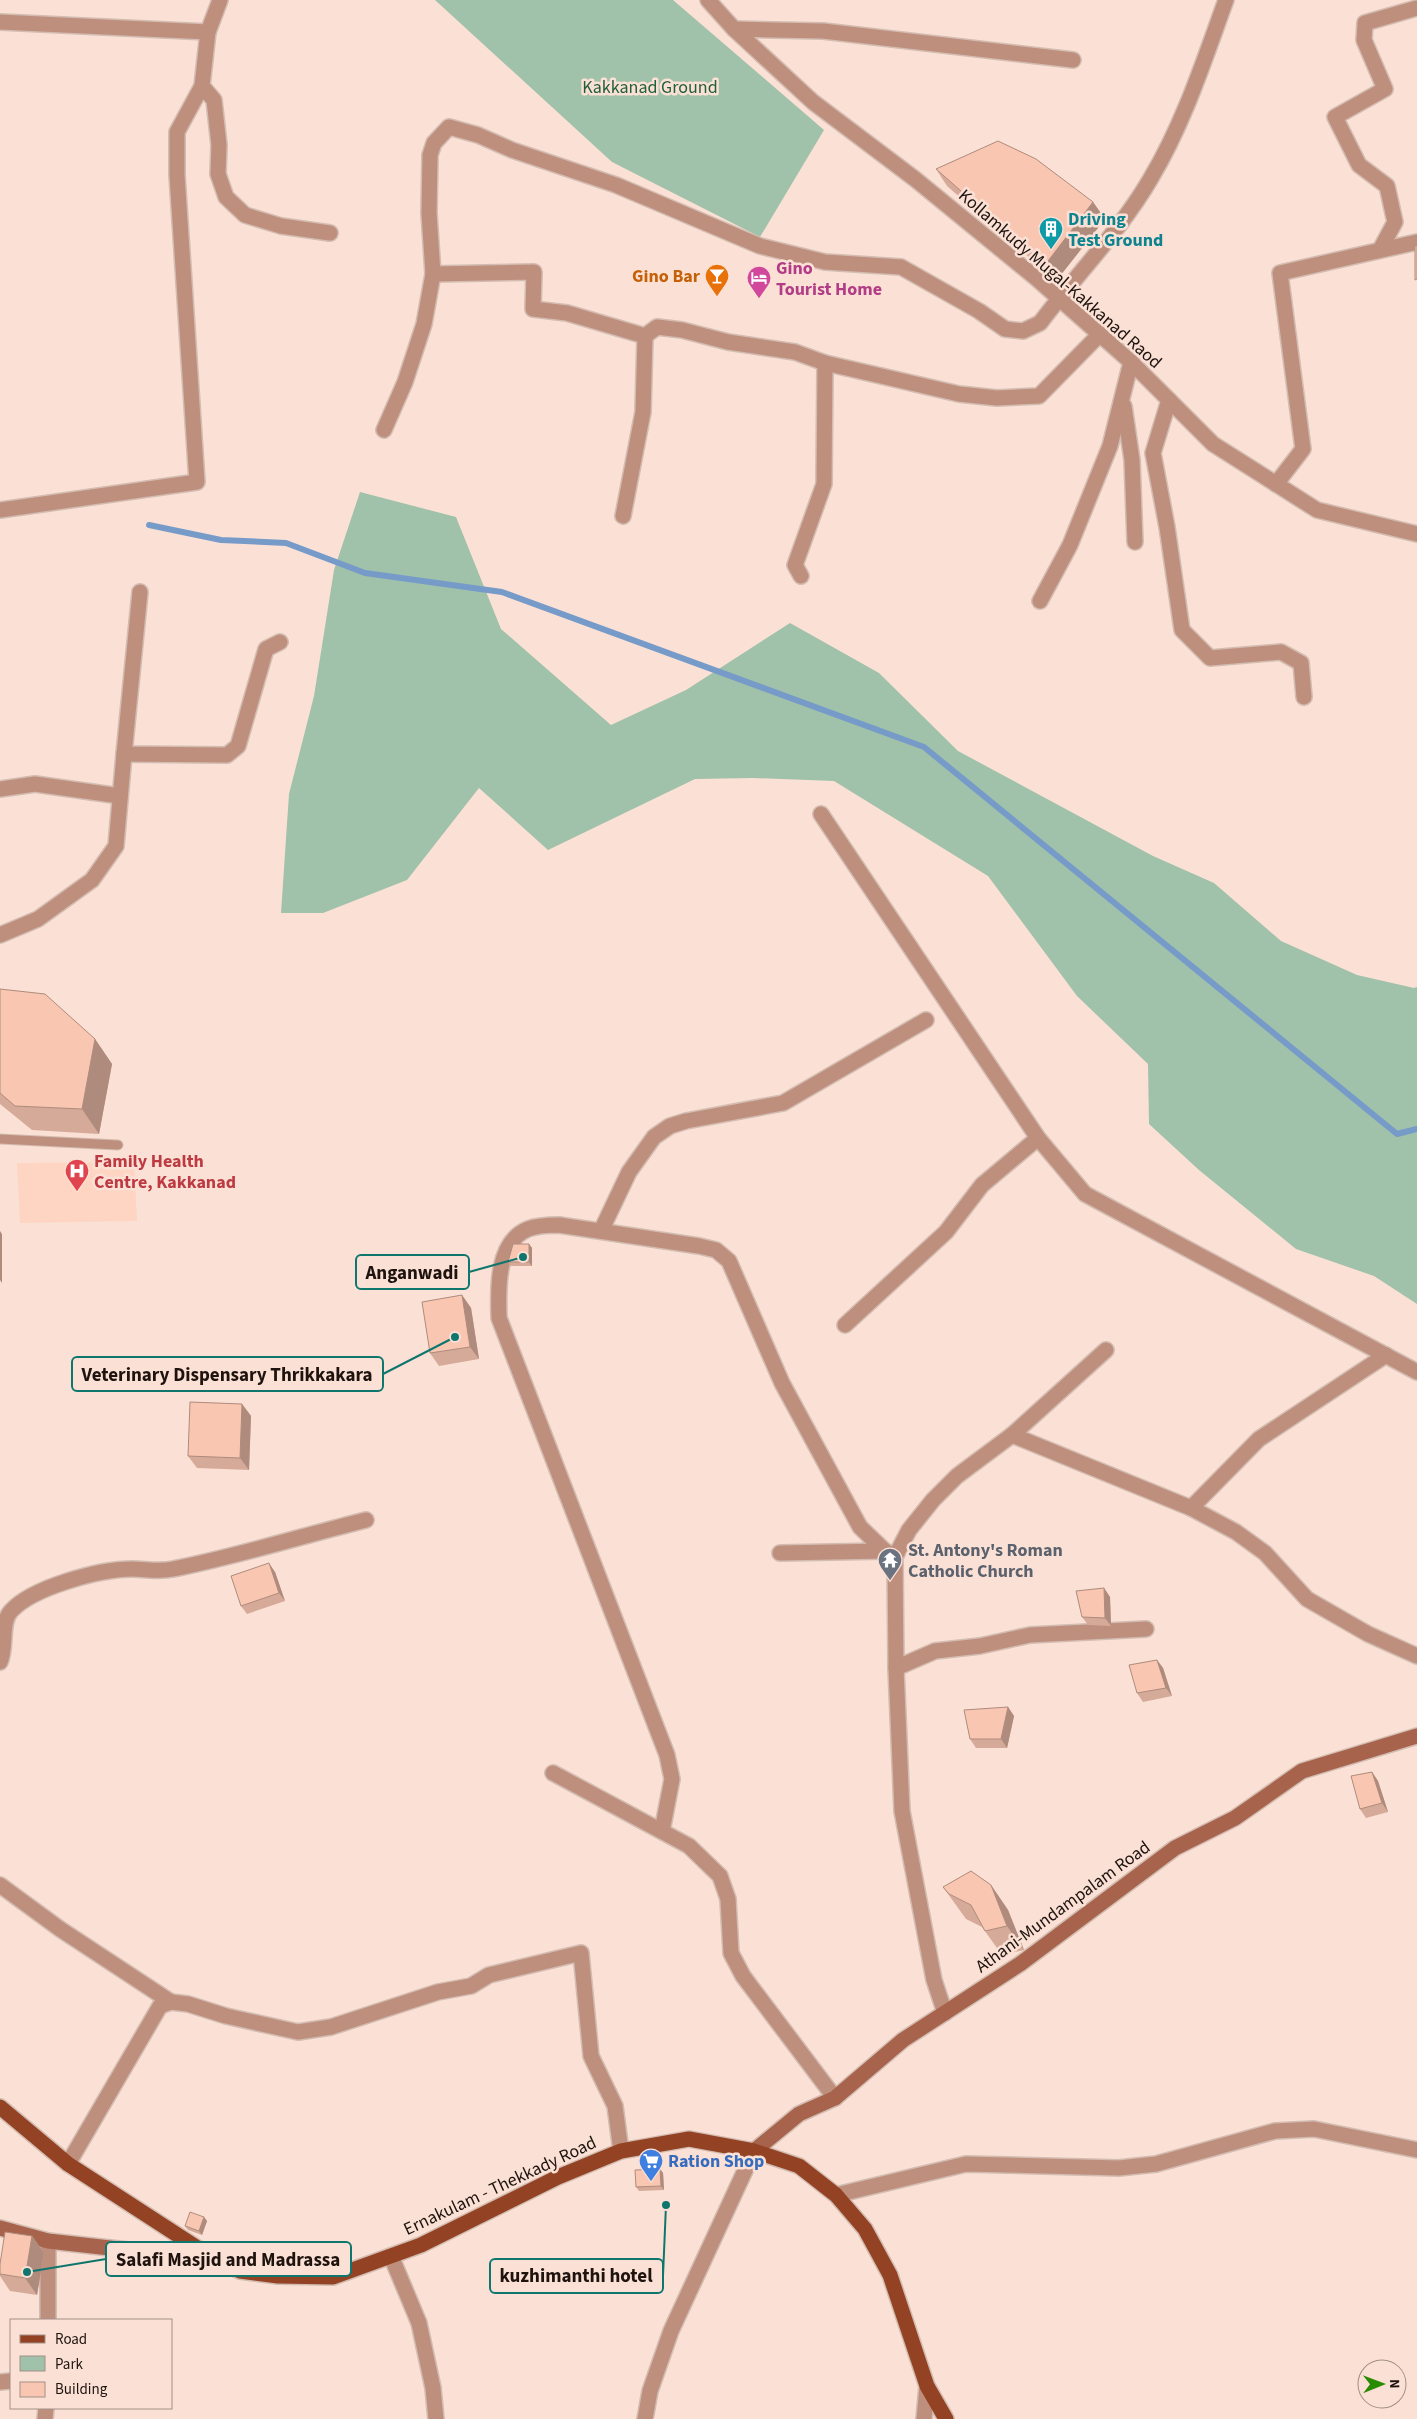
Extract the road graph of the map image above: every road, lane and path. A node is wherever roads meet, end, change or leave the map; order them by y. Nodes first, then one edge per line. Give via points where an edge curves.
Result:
1 (220, 0) edge
2 (708, 0) edge
3 (1226, 0) edge
4 (1417, 8) edge
5 (0, 22) edge
6 (734, 29) junction
7 (208, 32) junction
8 (1073, 60) dead end
9 (202, 86) junction
10 (330, 233) dead end
11 (1417, 242) edge
12 (1380, 250) junction
13 (433, 274) junction
14 (1058, 298) junction
15 (1100, 334) junction
16 (645, 336) junction
17 (1131, 362) junction
18 (825, 363) junction
19 (1123, 398) junction
20 (1169, 400) junction
21 (384, 430) dead end
22 (1276, 484) junction
23 (0, 510) edge
24 (623, 516) dead end
25 (1417, 534) edge
26 (1136, 542) dead end
27 (801, 576) dead end
28 (140, 592) dead end
29 (1040, 601) dead end
30 (280, 642) dead end
31 (1304, 697) dead end
32 (124, 754) junction
33 (0, 789) edge
34 (120, 796) junction
35 (822, 814) dead end
36 (0, 935) edge
37 (926, 1020) dead end
38 (0, 1138) edge
39 (1038, 1138) junction
40 (118, 1145) dead end
41 (602, 1231) junction
42 (844, 1325) dead end
43 (1106, 1350) dead end
44 (1386, 1355) junction
45 (1417, 1372) edge
46 (1012, 1435) junction
47 (1191, 1508) junction
48 (366, 1520) dead end
49 (780, 1554) dead end
50 (890, 1554) junction
51 (1146, 1629) dead end
52 (1417, 1656) edge
53 (0, 1662) edge
54 (896, 1668) junction
55 (1417, 1736) edge
56 (553, 1773) dead end
57 (662, 1831) junction
58 (0, 1884) edge
59 (171, 2002) junction
60 (945, 2013) junction
61 (835, 2098) junction
62 (0, 2107) edge
63 (621, 2150) junction
64 (1417, 2150) edge
65 (754, 2151) junction
66 (68, 2164) junction
67 (836, 2195) junction
68 (0, 2228) edge
69 (48, 2241) junction
70 (391, 2256) junction
71 (216, 2260) junction
72 (48, 2319) edge
73 (927, 2386) junction
74 (436, 2419) edge
75 (645, 2419) edge
76 (924, 2419) edge
77 (946, 2419) edge

1 - 7 street
2 - 6 street, Kollamkudy Mugal-Kakkanad Raod
3 - 14 street via 1177,131 1150,180
4 - 12 street via 1365,23 1364,40 1385,89 1335,117 1359,165 1387,186 1396,222
5 - 7 street
6 - 8 street via 823,31
6 - 14 street, Kollamkudy Mugal-Kakkanad Raod via 813,102 915,179
7 - 9 street
9 - 10 street via 214,100 219,145 218,174 226,197 245,215 281,226
9 - 23 street via 177,132 196,482
11 - 12 street
12 - 22 street via 1280,273 1303,449
13 - 14 street via 430,156 434,143 449,127 616,185 760,246 825,262 901,267 1005,329 1023,331 1040,323
13 - 16 street via 534,272 533,309 567,313
13 - 21 street via 424,324 405,382
14 - 15 street, Kollamkudy Mugal-Kakkanad Raod
15 - 17 street, Kollamkudy Mugal-Kakkanad Raod
15 - 18 street via 1039,396 997,398 959,394
16 - 18 street via 657,327 682,330 728,342 795,352
16 - 24 street via 643,412
17 - 19 street
17 - 20 street, Kollamkudy Mugal-Kakkanad Raod
18 - 27 street via 824,484 795,564
19 - 26 street via 1132,460
19 - 29 street via 1110,446 1070,545
20 - 22 street, Kollamkudy Mugal-Kakkanad Raod via 1213,444
20 - 31 street via 1153,453 1168,527 1182,630 1210,658 1281,652 1301,663
22 - 25 street, Kollamkudy Mugal-Kakkanad Raod via 1317,510
28 - 32 street
30 - 32 street via 266,649 238,746 227,756
32 - 34 street
33 - 34 street via 35,784
34 - 36 street via 116,846 92,880 38,919
35 - 39 street
37 - 41 street via 783,1103 670,1126 654,1137 629,1172
38 - 40 lane
39 - 42 street via 982,1186 946,1232
39 - 44 street via 1085,1194
41 - 50 street via 699,1246 716,1250 728,1260 782,1383 860,1527
41 - 57 street via 560,1225 526,1230 513,1241 502,1264 499,1318 667,1755 672,1779
43 - 46 street
44 - 45 street
44 - 47 street via 1259,1439
46 - 47 street
46 - 50 street via 957,1476
47 - 52 street via 1236,1532 1265,1553 1308,1599 1368,1634
48 - 53 street via 172,1569 115,1570 48,1588 9,1613
49 - 50 street
50 - 54 street
51 - 54 street via 1030,1635 980,1646 935,1651
54 - 60 street via 902,1811 934,1980
55 - 60 street, Athani-Mundampalam Road via 1302,1771 1235,1818 1175,1848 1020,1964
56 - 57 street
57 - 61 street via 689,1846 720,1876 728,1899 731,1953 743,1976
58 - 59 street via 60,1929
59 - 63 street via 298,2032 331,2027 438,1992 471,1986 488,1975 581,1953 591,2056 615,2106
59 - 66 street via 160,2006
60 - 61 street, Athani-Mundampalam Road via 904,2040
61 - 65 street, Athani-Mundampalam Road via 800,2114
62 - 66 main road, Ernakulam - Thekkady Road
63 - 65 main road, Ernakulam - Thekkady Road via 689,2139
63 - 70 main road, Ernakulam - Thekkady Road via 558,2177 421,2245
64 - 67 street via 1314,2129 1295,2129 1275,2131 1156,2164 1119,2168 966,2164
65 - 67 main road, Ernakulam - Thekkady Road via 799,2166
65 - 75 street via 671,2331 650,2391
66 - 71 main road, Ernakulam - Thekkady Road
67 - 73 main road, Ernakulam - Thekkady Road via 865,2229 890,2275
68 - 69 street
69 - 71 street
69 - 72 street
70 - 71 main road, Ernakulam - Thekkady Road via 333,2277 240,2272
70 - 74 street via 420,2323
73 - 76 street
73 - 77 main road, Ernakulam - Thekkady Road

